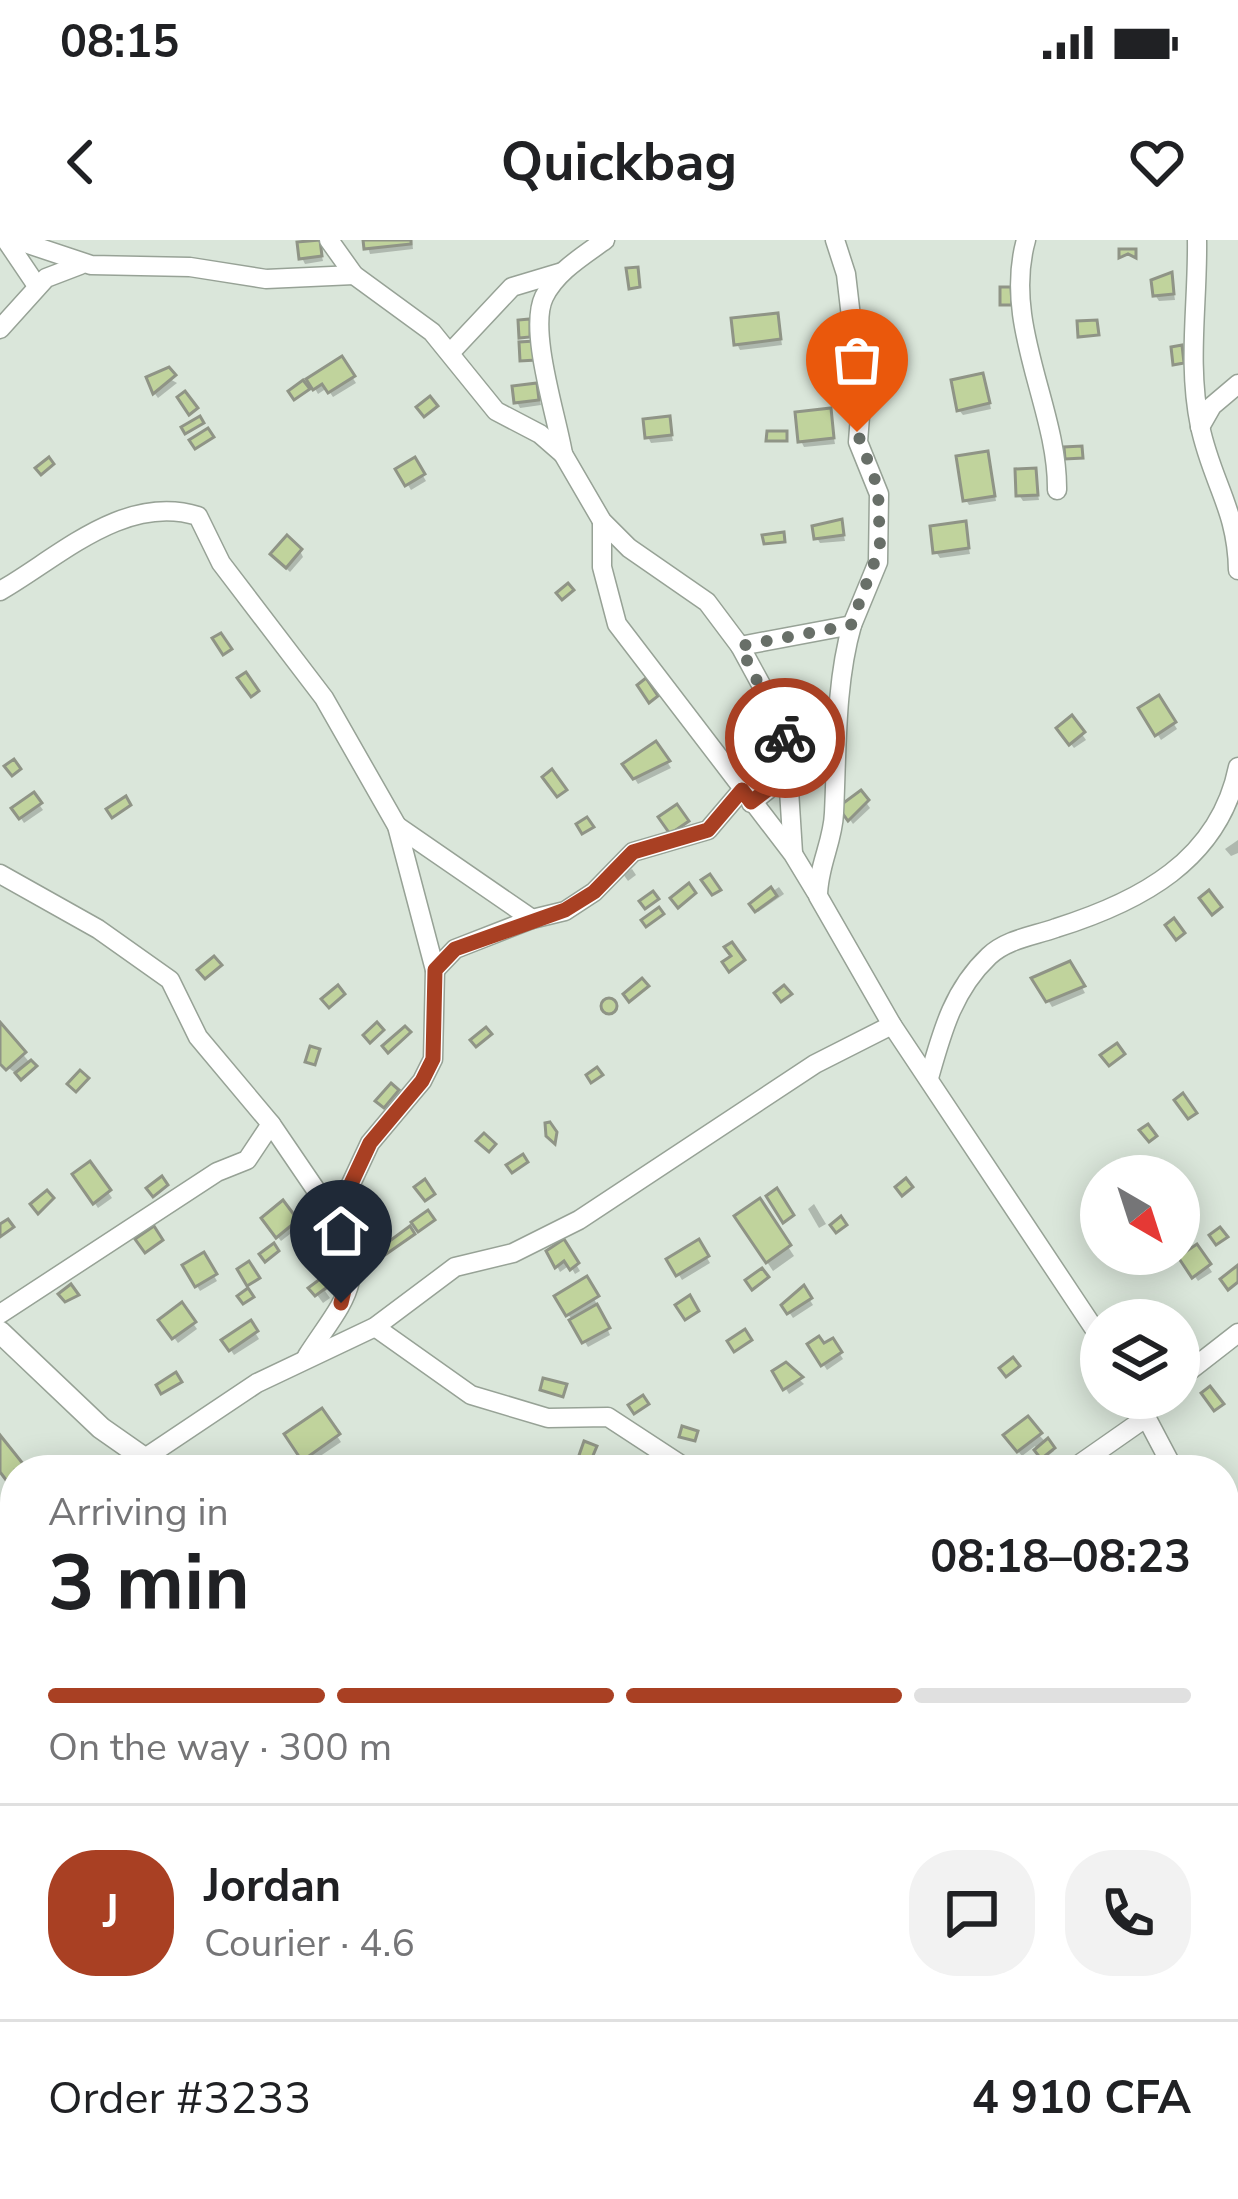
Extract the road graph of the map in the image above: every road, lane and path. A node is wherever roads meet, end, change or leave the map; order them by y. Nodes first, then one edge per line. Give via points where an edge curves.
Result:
1 (6, 240) edge
2 (16, 240) edge
3 (329, 240) edge
4 (605, 240) edge
5 (835, 240) edge
6 (855, 240) edge
7 (1026, 240) edge
8 (1194, 242) edge
9 (843, 259) junction
10 (91, 265) junction
11 (562, 272) junction
12 (354, 275) junction
13 (37, 286) junction
14 (0, 329) edge
15 (450, 353) junction
16 (1238, 384) edge
17 (1200, 427) junction
18 (563, 454) junction
19 (1057, 490) dead end
20 (602, 521) junction
21 (1238, 570) edge
22 (0, 591) edge
23 (851, 625) junction
24 (740, 646) junction
25 (788, 774) junction
26 (1237, 775) edge
27 (746, 796) junction
28 (398, 826) junction
29 (794, 854) junction
30 (0, 874) edge
31 (818, 896) junction
32 (532, 919) junction
33 (435, 970) junction
34 (892, 1025) junction
35 (929, 1078) junction
36 (271, 1124) junction
37 (335, 1218) junction
38 (1080, 1308) edge
39 (0, 1314) edge
40 (375, 1327) junction
41 (0, 1332) edge
42 (1238, 1333) edge
43 (307, 1356) junction
44 (1200, 1363) edge
45 (1129, 1419) edge
46 (1150, 1419) edge
47 (131, 1455) edge
48 (156, 1455) edge
49 (666, 1455) edge
50 (1088, 1455) edge
51 (1167, 1455) edge

1 - 13 street
2 - 10 street
3 - 12 street
4 - 11 street
5 - 9 street
6 - 9 street
7 - 19 street via 1031,368 1057,447
8 - 17 street via 1200,283 1192,368
9 - 23 street via 861,403 858,442 879,494 878,562
10 - 12 street via 266,278
10 - 13 street via 60,269
11 - 15 street via 512,287
11 - 18 street via 541,302 539,327
12 - 15 street
13 - 14 street
15 - 18 street via 496,411
16 - 17 street
17 - 21 street via 1236,522
18 - 20 street
20 - 24 street via 695,589
20 - 27 street via 602,567 617,624
22 - 28 street via 79,536 150,516 198,516 220,563 325,698
23 - 24 street
23 - 31 street
24 - 25 street via 777,714
25 - 27 street
25 - 29 street
26 - 35 street via 1208,837 1179,871 1130,903 989,956 950,1006
27 - 29 street
27 - 32 street via 708,830 633,852 594,892
28 - 32 street
28 - 33 street
29 - 31 street
30 - 36 street via 170,980 198,1037
31 - 34 street
32 - 33 street via 455,949
33 - 37 street via 433,1059 370,1143
34 - 35 street
34 - 40 street via 815,1064 551,1236 455,1267
35 - 38 street
36 - 37 street
36 - 39 street via 247,1160
37 - 43 street via 354,1267
40 - 43 street
40 - 49 street via 471,1395 548,1418 608,1417
41 - 47 street
42 - 44 street
43 - 48 street via 202,1416
45 - 50 street
46 - 51 street

